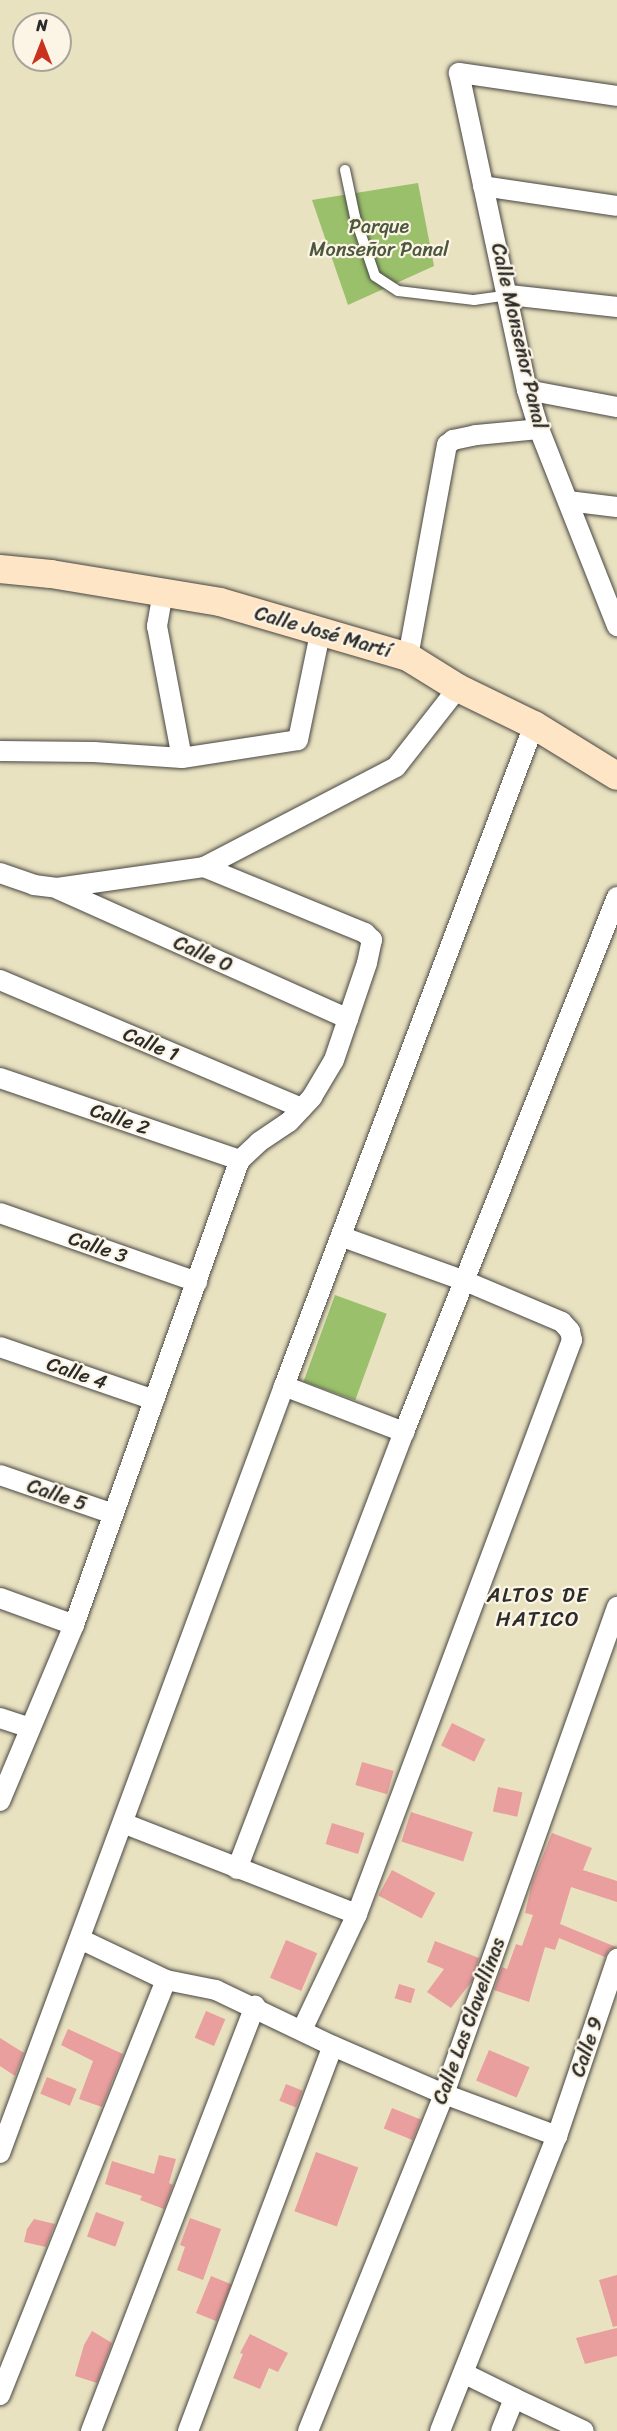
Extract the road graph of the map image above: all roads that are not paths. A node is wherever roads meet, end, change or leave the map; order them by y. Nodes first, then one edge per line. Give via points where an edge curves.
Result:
1 (617, 96) edge
2 (345, 170) dead end
3 (483, 186) junction
4 (617, 206) edge
5 (508, 295) junction
6 (617, 307) edge
7 (527, 390) junction
8 (617, 407) edge
9 (539, 429) junction
10 (568, 501) junction
11 (617, 507) edge
12 (0, 569) edge
13 (163, 592) junction
14 (613, 608) edge
15 (617, 626) edge
16 (321, 629) junction
17 (408, 657) junction
18 (458, 688) junction
19 (534, 725) junction
20 (0, 751) edge
21 (182, 758) junction
22 (617, 776) edge
23 (204, 867) junction
24 (0, 873) edge
25 (57, 888) junction
26 (617, 897) edge
27 (0, 980) edge
28 (348, 1019) junction
29 (0, 1078) edge
30 (302, 1108) junction
31 (240, 1160) junction
32 (0, 1213) edge
33 (343, 1237) junction
34 (465, 1281) junction
35 (196, 1282) junction
36 (0, 1347) edge
37 (284, 1386) junction
38 (154, 1400) junction
39 (404, 1432) junction
40 (0, 1475) edge
41 (113, 1514) junction
42 (0, 1598) edge
43 (617, 1607) edge
44 (74, 1625) junction
45 (0, 1718) edge
46 (30, 1728) junction
47 (0, 1802) edge
48 (123, 1823) junction
49 (237, 1869) junction
50 (357, 1914) junction
51 (80, 1939) junction
52 (617, 1959) edge
53 (166, 1980) junction
54 (611, 1996) edge
55 (255, 2006) junction
56 (302, 2030) junction
57 (333, 2046) junction
58 (444, 2094) junction
59 (557, 2136) junction
60 (0, 2153) edge
61 (465, 2374) junction
62 (0, 2395) edge
63 (514, 2398) junction
64 (91, 2431) edge
65 (188, 2431) edge
66 (308, 2431) edge
67 (440, 2431) edge
68 (501, 2431) edge
69 (584, 2431) edge

1 - 3 street, Calle Monseñor Panal via 459,73
2 - 5 lane via 355,218 375,276 398,291 474,300
3 - 4 street
3 - 5 street, Calle Monseñor Panal
5 - 6 street
5 - 7 street, Calle Monseñor Panal
7 - 8 street
7 - 9 street, Calle Monseñor Panal
9 - 10 street, Calle Monseñor Panal
9 - 17 street via 476,435 447,445
10 - 11 street
10 - 14 street, Calle Monseñor Panal
12 - 13 main road, Calle José Martí
13 - 16 main road, Calle José Martí via 220,602
13 - 21 street via 157,626
14 - 15 street, Calle Monseñor Panal
16 - 17 main road, Calle José Martí
16 - 21 street via 298,740
17 - 18 main road, Calle José Martí
18 - 19 main road, Calle José Martí
18 - 23 street via 396,767
19 - 22 main road, Calle José Martí
19 - 33 street
20 - 21 street
23 - 25 street
23 - 28 street via 365,933 372,940
24 - 25 street
25 - 28 street, Calle 0
26 - 34 street
27 - 30 street, Calle 1
28 - 30 street via 334,1060
29 - 31 street, Calle 2
30 - 31 street
31 - 35 street
32 - 35 street, Calle 3
33 - 34 street
33 - 37 street
34 - 39 street
34 - 50 street via 562,1322 572,1340
35 - 38 street
36 - 38 street, Calle 4
37 - 39 street
37 - 48 street
38 - 41 street
39 - 49 street
40 - 41 street, Calle 5
41 - 44 street
42 - 44 street
43 - 58 street, Calle Las Clavellinas
44 - 46 street
45 - 46 street
46 - 47 street
48 - 49 street
48 - 51 street
49 - 50 street
50 - 56 street
51 - 53 street
51 - 60 street
52 - 54 street, Calle 9
53 - 55 street via 216,1990
53 - 62 street
54 - 59 street, Calle 9
55 - 56 street
55 - 64 street
56 - 57 street
57 - 58 street
57 - 65 street
58 - 59 street
58 - 66 street, Calle Las Clavellinas
59 - 61 street, Calle 9
61 - 63 street
61 - 67 street, Calle 9
63 - 68 street
63 - 69 street

